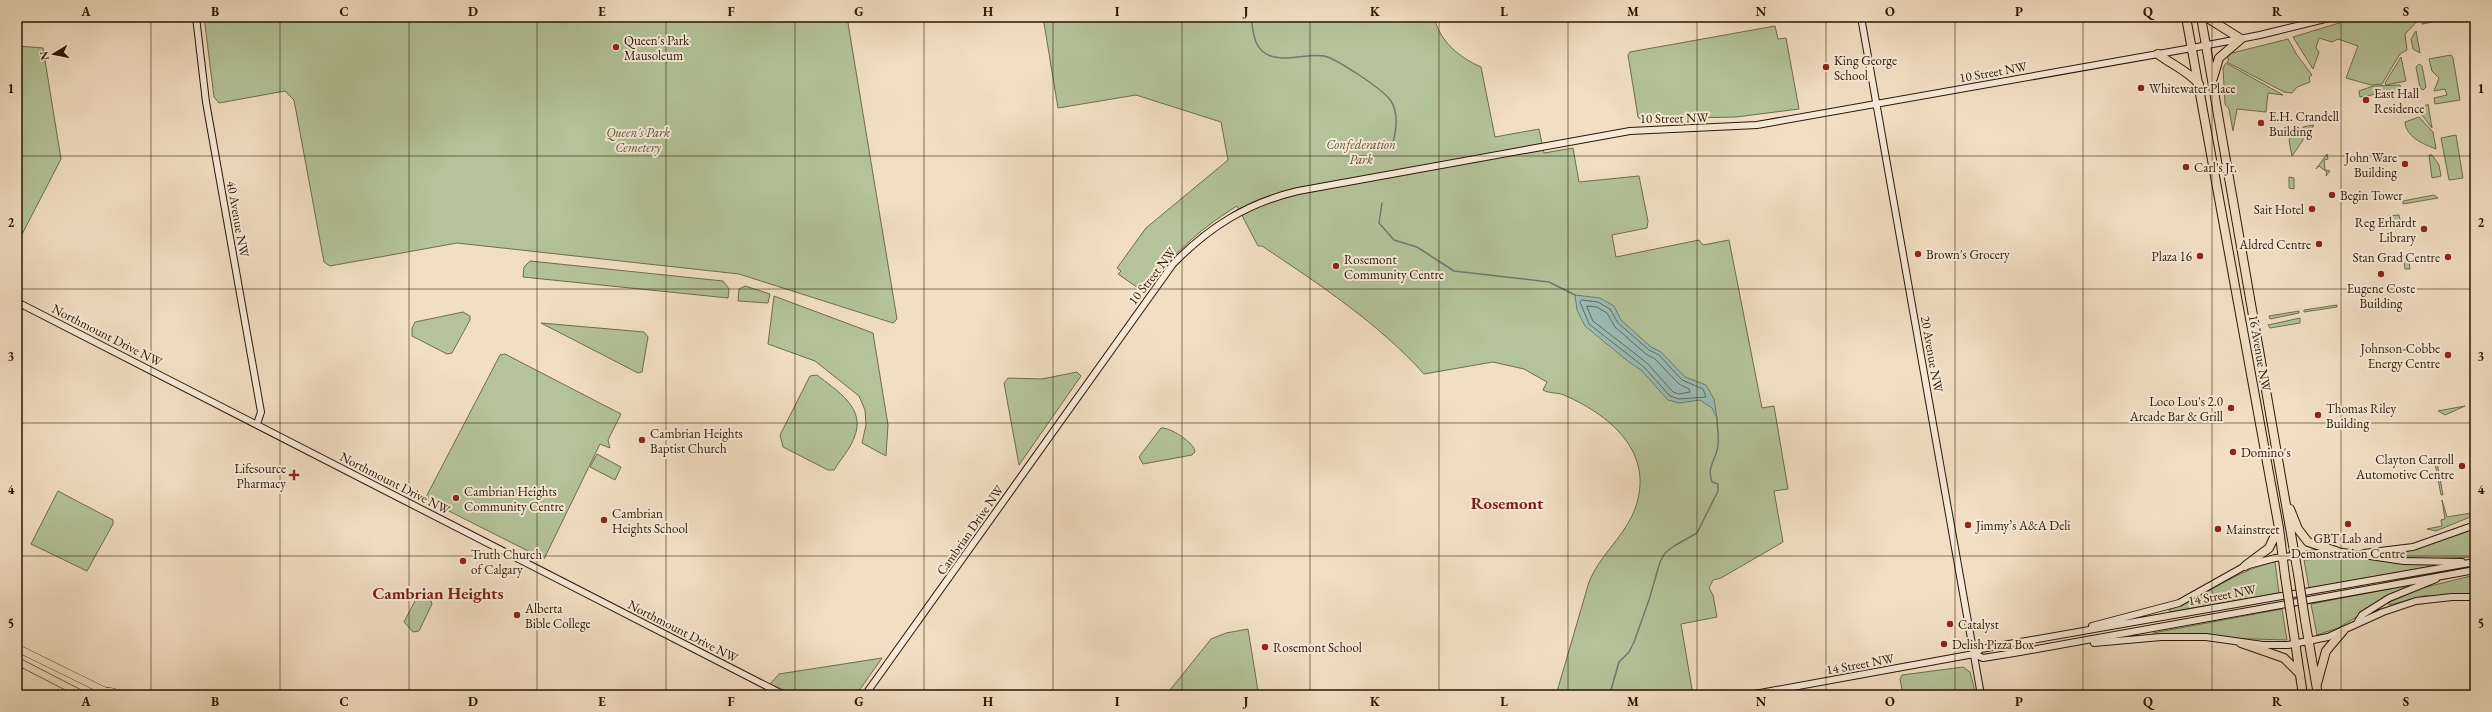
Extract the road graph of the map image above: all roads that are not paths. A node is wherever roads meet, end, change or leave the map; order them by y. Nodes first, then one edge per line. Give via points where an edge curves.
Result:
1 (196, 17) edge
2 (1861, 17) edge
3 (2186, 17) edge
4 (2201, 17) edge
5 (2206, 17) edge
6 (2333, 17) edge
7 (2241, 39) junction
8 (2206, 45) junction
9 (2192, 48) junction
10 (2158, 54) junction
11 (2212, 83) junction
12 (2199, 84) junction
13 (1877, 105) junction
14 (17, 302) edge
15 (1092, 376) joint
16 (257, 424) junction
17 (2288, 505) junction
18 (2474, 525) edge
19 (2279, 528) junction
20 (2336, 551) junction
21 (2358, 554) junction
22 (2295, 555) junction
23 (2282, 557) junction
24 (2475, 562) edge
25 (2467, 563) junction
26 (2245, 566) junction
27 (2475, 570) edge
28 (2440, 576) junction
29 (2475, 597) edge
30 (2357, 623) junction
31 (2343, 631) junction
32 (2067, 634) junction
33 (2310, 641) junction
34 (2241, 643) junction
35 (2295, 643) junction
36 (2069, 644) junction
37 (17, 648) edge
38 (1974, 654) junction
39 (17, 661) edge
40 (2300, 674) junction
41 (2316, 684) junction
42 (106, 690) junction
43 (83, 695) edge
44 (113, 695) edge
45 (124, 695) edge
46 (784, 695) edge
47 (865, 695) edge
48 (1749, 695) edge
49 (1982, 695) edge
50 (2303, 695) edge
51 (2318, 695) edge

1 - 16 street, 40 Avenue NW via 205,96 261,412
2 - 13 street, 20 Avenue NW
3 - 9 highway, 16 Avenue NW
4 - 8 highway, 16 Avenue NW
5 - 7 highway
6 - 7 street, 10 Street NW
7 - 8 street, 10 Street NW
7 - 11 highway via 2219,58
8 - 9 street, 10 Street NW
8 - 11 highway, 16 Avenue NW
9 - 10 street, 10 Street NW
9 - 12 highway, 16 Avenue NW
10 - 12 highway via 2170,64 2187,72
10 - 13 street, 10 Street NW
11 - 17 highway, 16 Avenue NW
12 - 19 highway, 16 Avenue NW
13 - 15 street, 10 Street NW via 1737,128 1630,131 1270,198 1230,216 1185,251 1160,281
13 - 38 street, 20 Avenue NW
14 - 16 street, Northmount Drive NW
15 - 47 street, Cambrian Drive NW
16 - 46 street, Northmount Drive NW
17 - 20 highway via 2295,516 2298,529 2308,542
17 - 22 highway, 16 Avenue NW
18 - 21 street via 2413,546
19 - 23 highway, 16 Avenue NW
19 - 26 highway via 2269,548
20 - 21 street
20 - 22 street
21 - 25 street via 2404,561
22 - 23 street
22 - 33 highway, 16 Avenue NW, bridge
23 - 26 street
23 - 35 highway, 16 Avenue NW, bridge
24 - 25 street, 14 Street NW
25 - 32 street, 14 Street NW
26 - 32 street via 2179,603
27 - 28 street, 14 Street NW
28 - 30 street via 2389,598 2362,615
28 - 36 street, 14 Street NW
29 - 30 street via 2452,596 2416,601
30 - 31 street
31 - 33 street
31 - 41 highway via 2326,651
32 - 38 street, 14 Street NW via 1981,649
33 - 35 street
33 - 41 highway, 16 Avenue NW
34 - 35 street
34 - 36 street via 2206,637 2161,637
34 - 40 highway via 2284,658
35 - 40 highway, 16 Avenue NW
36 - 38 street, 14 Street NW via 1983,658
37 - 42 main road
38 - 48 street, 14 Street NW
38 - 49 street, 20 Avenue NW
39 - 43 main road
40 - 50 highway, 16 Avenue NW
41 - 51 highway, 16 Avenue NW
42 - 44 main road
42 - 45 main road

